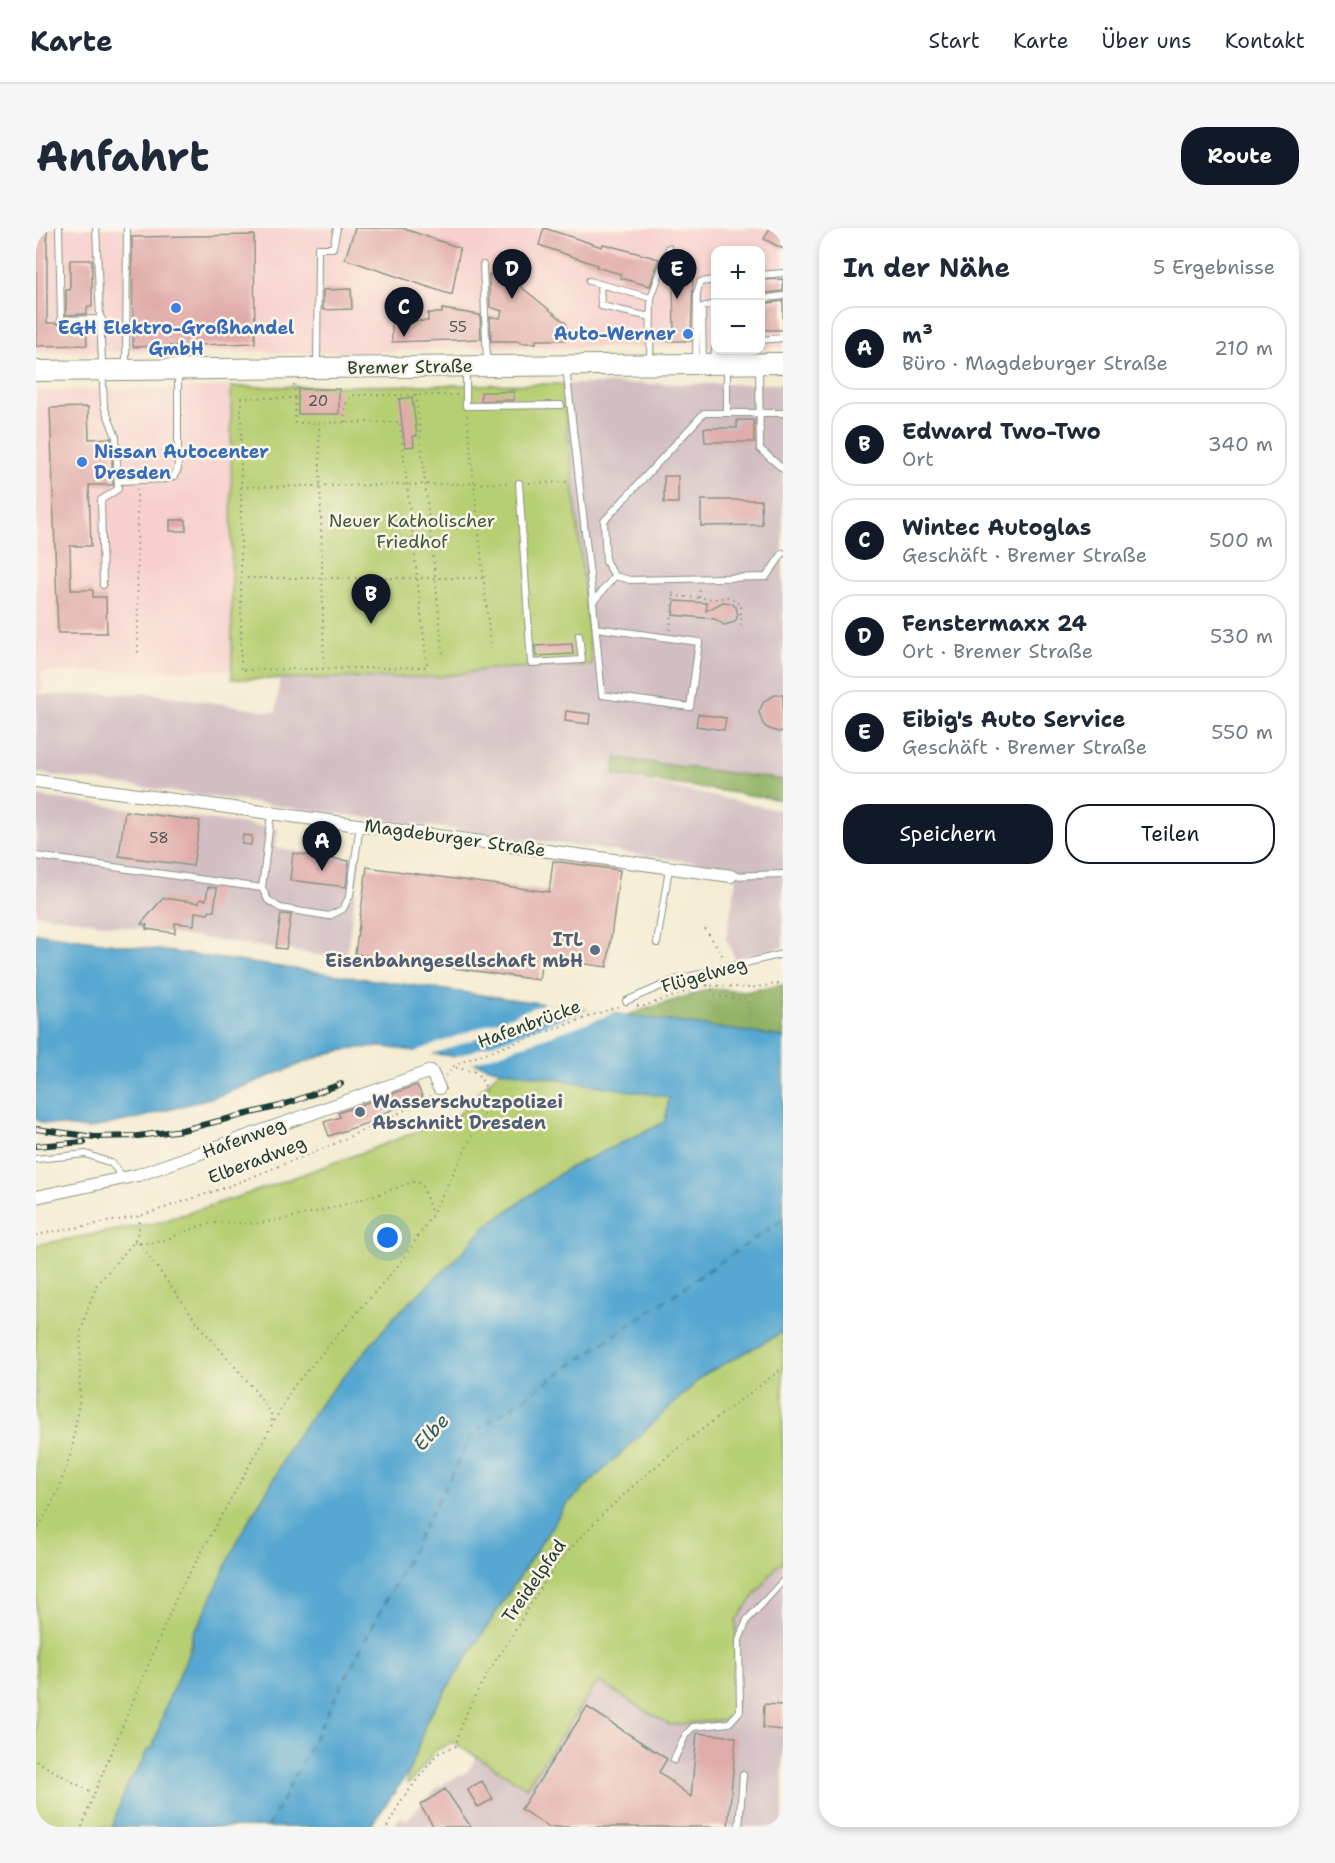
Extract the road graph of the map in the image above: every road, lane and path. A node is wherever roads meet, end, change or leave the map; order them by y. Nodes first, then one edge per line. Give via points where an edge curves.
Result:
1 (59, 228) edge
2 (96, 228) edge
3 (127, 228) edge
4 (337, 228) edge
5 (669, 248) dead end
6 (483, 265) dead end
7 (783, 273) edge
8 (765, 275) edge
9 (589, 281) dead end
10 (711, 281) edge
11 (600, 284) junction
12 (783, 296) edge
13 (651, 298) junction
14 (765, 298) edge
15 (711, 305) edge
16 (650, 316) junction
17 (102, 319) junction
18 (783, 338) edge
19 (765, 340) edge
20 (712, 354) edge
21 (783, 363) edge
22 (758, 364) junction
23 (710, 365) junction
24 (566, 366) junction
25 (650, 366) junction
26 (466, 367) junction
27 (487, 367) junction
28 (317, 368) junction
29 (36, 370) edge
30 (104, 370) junction
31 (126, 370) junction
32 (178, 370) junction
33 (294, 384) dead end
34 (416, 395) junction
35 (466, 395) junction
36 (295, 398) junction
37 (561, 405) dead end
38 (466, 406) junction
39 (727, 413) junction
40 (760, 413) junction
41 (783, 413) edge
42 (319, 422) junction
43 (345, 422) junction
44 (783, 469) edge
45 (137, 480) junction
46 (118, 481) junction
47 (569, 482) dead end
48 (519, 483) junction
49 (425, 484) junction
50 (474, 484) junction
51 (407, 485) junction
52 (320, 486) junction
53 (241, 487) junction
54 (783, 554) edge
55 (615, 576) junction
56 (241, 578) junction
57 (322, 578) junction
58 (417, 578) junction
59 (435, 578) junction
60 (483, 578) junction
61 (674, 579) junction
62 (103, 585) dead end
63 (673, 596) junction
64 (593, 602) junction
65 (596, 628) junction
66 (741, 629) dead end
67 (579, 635) dead end
68 (669, 638) junction
69 (491, 651) dead end
70 (138, 654) dead end
71 (443, 654) dead end
72 (324, 669) junction
73 (36, 781) edge
74 (271, 813) junction
75 (360, 825) junction
76 (36, 856) edge
77 (669, 868) junction
78 (783, 874) edge
79 (731, 876) joint
80 (262, 888) junction
81 (705, 928) dead end
82 (657, 943) dead end
83 (783, 954) edge
84 (726, 968) junction
85 (783, 982) edge
86 (707, 985) junction
87 (626, 1004) joint
88 (635, 1006) dead end
89 (754, 1030) dead end
90 (452, 1067) junction
91 (439, 1088) junction
92 (36, 1159) edge
93 (124, 1178) junction
94 (36, 1197) edge
95 (432, 1215) junction
96 (140, 1216) junction
97 (36, 1235) edge
98 (134, 1242) junction
99 (139, 1243) junction
100 (783, 1368) edge
101 (272, 1425) junction
102 (36, 1533) edge
103 (783, 1581) edge
104 (674, 1760) dead end
105 (36, 1761) edge
106 (743, 1775) dead end
107 (94, 1794) junction
108 (82, 1827) edge
109 (387, 1827) edge
110 (739, 1827) edge

1 - 17 lane via 61,320
2 - 17 lane
3 - 31 lane
4 - 28 lane via 333,248 318,248
5 - 13 lane
6 - 27 lane
7 - 8 lane
9 - 11 lane
10 - 23 lane via 699,282 697,293
11 - 13 lane
11 - 16 lane via 602,306
12 - 14 lane
13 - 16 lane
15 - 23 lane via 702,307
16 - 25 lane
17 - 30 lane
18 - 19 lane
20 - 23 lane
21 - 22 main road, Bremer Straße
22 - 23 main road, Bremer Straße
22 - 40 lane
23 - 25 main road, Bremer Straße
23 - 39 lane
24 - 25 main road, Bremer Straße
24 - 27 main road, Bremer Straße
24 - 64 lane
26 - 27 main road, Bremer Straße
26 - 28 main road, Bremer Straße
26 - 35 lane
28 - 32 main road, Bremer Straße
29 - 30 main road, Bremer Straße
30 - 31 main road, Bremer Straße
30 - 46 lane via 105,406 116,437
31 - 32 main road, Bremer Straße
32 - 45 lane via 178,469 166,479
33 - 36 path
34 - 35 path
34 - 43 path via 353,394 344,408
34 - 49 path
35 - 38 lane
36 - 42 path via 295,423
36 - 53 path via 241,398
37 - 38 lane
38 - 50 path
39 - 40 lane
39 - 55 lane via 704,413 604,521 606,562
40 - 41 lane
40 - 44 lane via 760,449
42 - 43 path
42 - 52 path
43 - 51 path via 400,422
45 - 46 lane
45 - 70 path
46 - 62 lane via 118,489 101,500
47 - 48 path
48 - 50 path
48 - 67 lane via 531,663 582,660
49 - 50 path
49 - 51 path
49 - 59 path
50 - 60 path
51 - 52 path
51 - 58 path
52 - 53 path
52 - 57 path
53 - 56 path
54 - 61 lane via 766,577
55 - 61 lane via 630,580
55 - 64 lane
56 - 57 path
56 - 72 path via 241,670
57 - 58 path
57 - 72 path
58 - 59 path
58 - 72 path via 427,667
59 - 60 path
59 - 71 path
60 - 69 path
61 - 63 path
63 - 66 path via 732,598 741,606
63 - 68 path
64 - 65 lane
65 - 68 lane
65 - 68 lane via 602,695 690,707 699,642
73 - 74 street, Magdeburger Straße
74 - 75 street, Magdeburger Straße
74 - 80 lane
75 - 77 street, Magdeburger Straße
75 - 80 lane via 350,895 343,909 329,916 280,908 268,900
76 - 80 lane
77 - 79 street, Magdeburger Straße
77 - 82 lane
78 - 79 lane
81 - 84 path via 721,952
83 - 84 lane, Flügelweg
84 - 87 lane, Flügelweg via 675,980
85 - 86 path via 750,988
86 - 88 path
86 - 89 path via 717,996 747,999
87 - 90 path, Hafenbrücke
90 - 91 path, Elberadweg
90 - 95 path via 476,1072 488,1087 488,1099
91 - 93 street, Hafenweg via 431,1071
91 - 96 path, Elberadweg via 426,1100 334,1144 227,1187
92 - 93 lane via 86,1154 111,1163
93 - 94 street, Hafenweg
95 - 99 path via 422,1184 416,1181 313,1212 258,1223 213,1223 160,1242
95 - 101 path via 401,1262 293,1387
96 - 97 path, Elberadweg
96 - 98 path
98 - 99 path
98 - 102 path via 98,1284 88,1308 81,1331 79,1402 72,1450 58,1491
99 - 101 path via 271,1413
100 - 109 path, Treidelpfad via 650,1471 559,1563 488,1673 458,1733 456,1746 437,1754 401,1801
101 - 107 path via 178,1594
103 - 104 lane via 747,1620 739,1640 740,1711 729,1723 693,1727
105 - 107 path
106 - 110 lane
107 - 108 path

